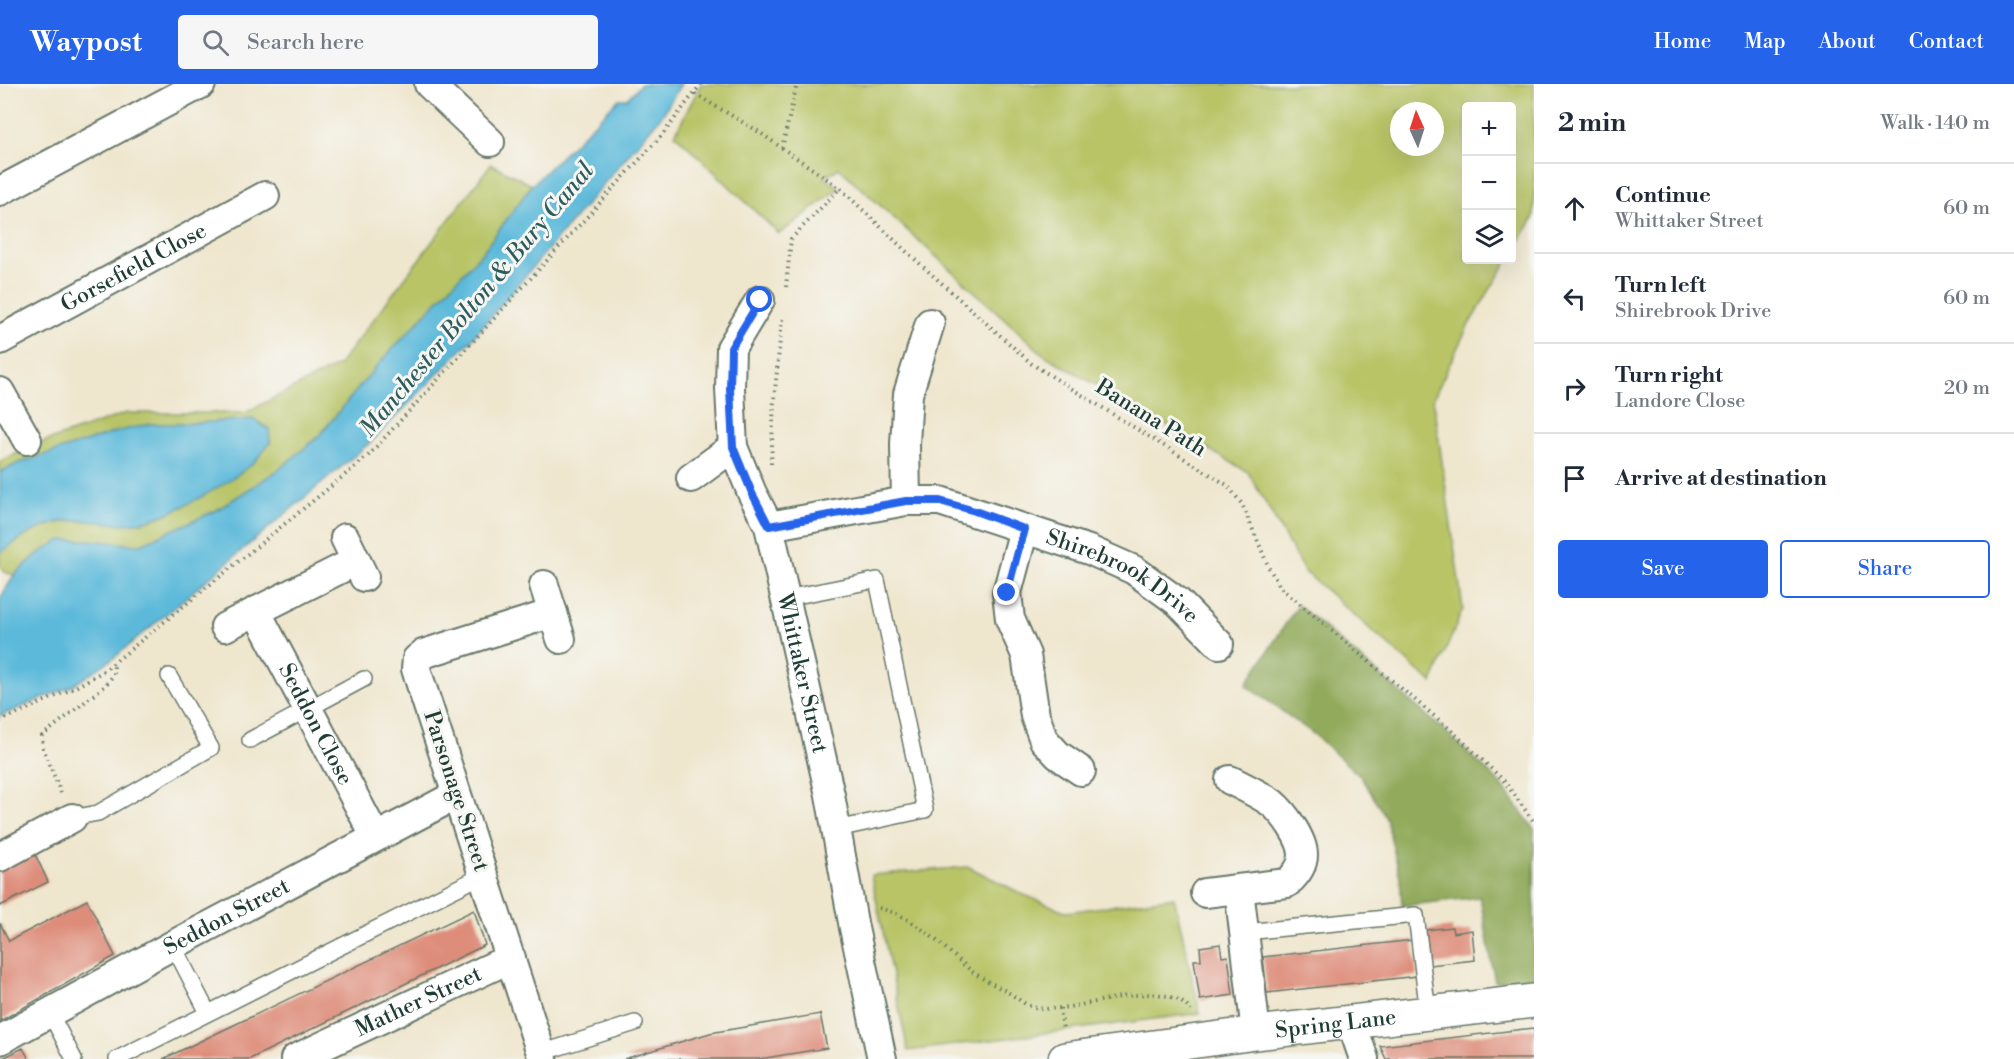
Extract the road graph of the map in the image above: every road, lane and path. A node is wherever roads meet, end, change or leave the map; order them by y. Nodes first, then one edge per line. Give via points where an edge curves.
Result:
1 (201, 84) edge
2 (429, 84) edge
3 (701, 84) edge
4 (797, 84) edge
5 (695, 94) junction
6 (489, 142) dead end
7 (782, 148) junction
8 (840, 188) junction
9 (0, 191) edge
10 (265, 196) dead end
11 (776, 302) junction
12 (930, 323) dead end
13 (0, 340) edge
14 (0, 392) edge
15 (27, 440) dead end
16 (733, 447) junction
17 (691, 478) dead end
18 (752, 493) junction
19 (906, 501) junction
20 (769, 526) junction
21 (1024, 529) junction
22 (355, 559) dead end
23 (544, 585) dead end
24 (786, 598) junction
25 (256, 611) junction
26 (225, 627) dead end
27 (1219, 644) dead end
28 (114, 663) junction
29 (169, 676) dead end
30 (364, 679) dead end
31 (308, 709) junction
32 (0, 721) edge
33 (250, 740) dead end
34 (1080, 771) dead end
35 (1230, 780) dead end
36 (456, 795) junction
37 (72, 818) junction
38 (1534, 822) edge
39 (837, 830) junction
40 (375, 836) junction
41 (0, 857) edge
42 (483, 875) junction
43 (1239, 889) junction
44 (1204, 893) dead end
45 (849, 901) junction
46 (1245, 932) junction
47 (173, 945) junction
48 (510, 958) junction
49 (1534, 1001) edge
50 (1060, 1008) junction
51 (50, 1012) junction
52 (208, 1013) junction
53 (1428, 1013) junction
54 (1351, 1022) junction
55 (635, 1023) dead end
56 (1256, 1033) junction
57 (0, 1040) edge
58 (1205, 1040) junction
59 (1065, 1047) edge
60 (542, 1056) edge
61 (74, 1059) edge
62 (117, 1059) edge
63 (295, 1059) edge
64 (882, 1059) edge
65 (1364, 1059) edge

1 - 9 street
2 - 6 street
3 - 5 path
4 - 7 path
5 - 7 path, Banana Path
5 - 28 path via 663,134 367,457
7 - 8 path, Banana Path
8 - 11 path via 791,239
8 - 38 path, Banana Path via 1032,364 1227,485 1242,504 1281,588 1451,730 1504,781
10 - 13 street, Gorsefield Close
11 - 16 street, Whittaker Street via 731,348
11 - 18 path via 771,474
12 - 19 street via 908,394 904,444
14 - 15 street
16 - 17 street
16 - 18 street, Whittaker Street
18 - 20 street, Whittaker Street
19 - 20 street, Shirebrook Drive
19 - 21 street, Shirebrook Drive via 940,501
20 - 24 street, Whittaker Street
21 - 27 street, Shirebrook Drive via 1089,550 1134,570 1178,602
21 - 34 street via 1007,593 1010,619 1026,655 1035,716 1044,740
22 - 25 street
23 - 36 street, Parsonage Street via 557,626 423,654 417,659 416,669
24 - 39 street, Whittaker Street
24 - 39 lane via 877,580 925,810
25 - 26 street
25 - 31 street, Seddon Close
28 - 32 path via 72,689
28 - 37 path via 114,674 105,686 42,736 46,757
29 - 37 lane via 211,748 98,813
30 - 31 lane
31 - 33 lane
31 - 40 street, Seddon Close
35 - 43 street via 1281,812 1296,834 1303,855 1295,876 1287,882
36 - 40 street, Seddon Street
36 - 42 street, Parsonage Street
37 - 41 street
39 - 45 street, Whittaker Street
40 - 47 street, Seddon Street
42 - 48 street, Parsonage Street
42 - 52 lane
43 - 44 street
43 - 46 street
45 - 50 path via 895,912 939,941 974,972 1032,1007
45 - 64 street, Whittaker Street
46 - 53 lane via 1416,915
46 - 56 street
47 - 51 street, Seddon Street
47 - 52 lane
48 - 60 street, Parsonage Street
48 - 63 street, Mather Street
49 - 53 main road, Spring Lane
50 - 58 path via 1114,997 1157,994 1184,1002 1199,1021
50 - 59 path
51 - 57 street, Seddon Street
51 - 61 lane
52 - 62 lane
53 - 54 main road, Spring Lane
54 - 56 main road, Spring Lane
54 - 65 street
55 - 60 lane
56 - 58 main road, Spring Lane
58 - 59 main road, Spring Lane

